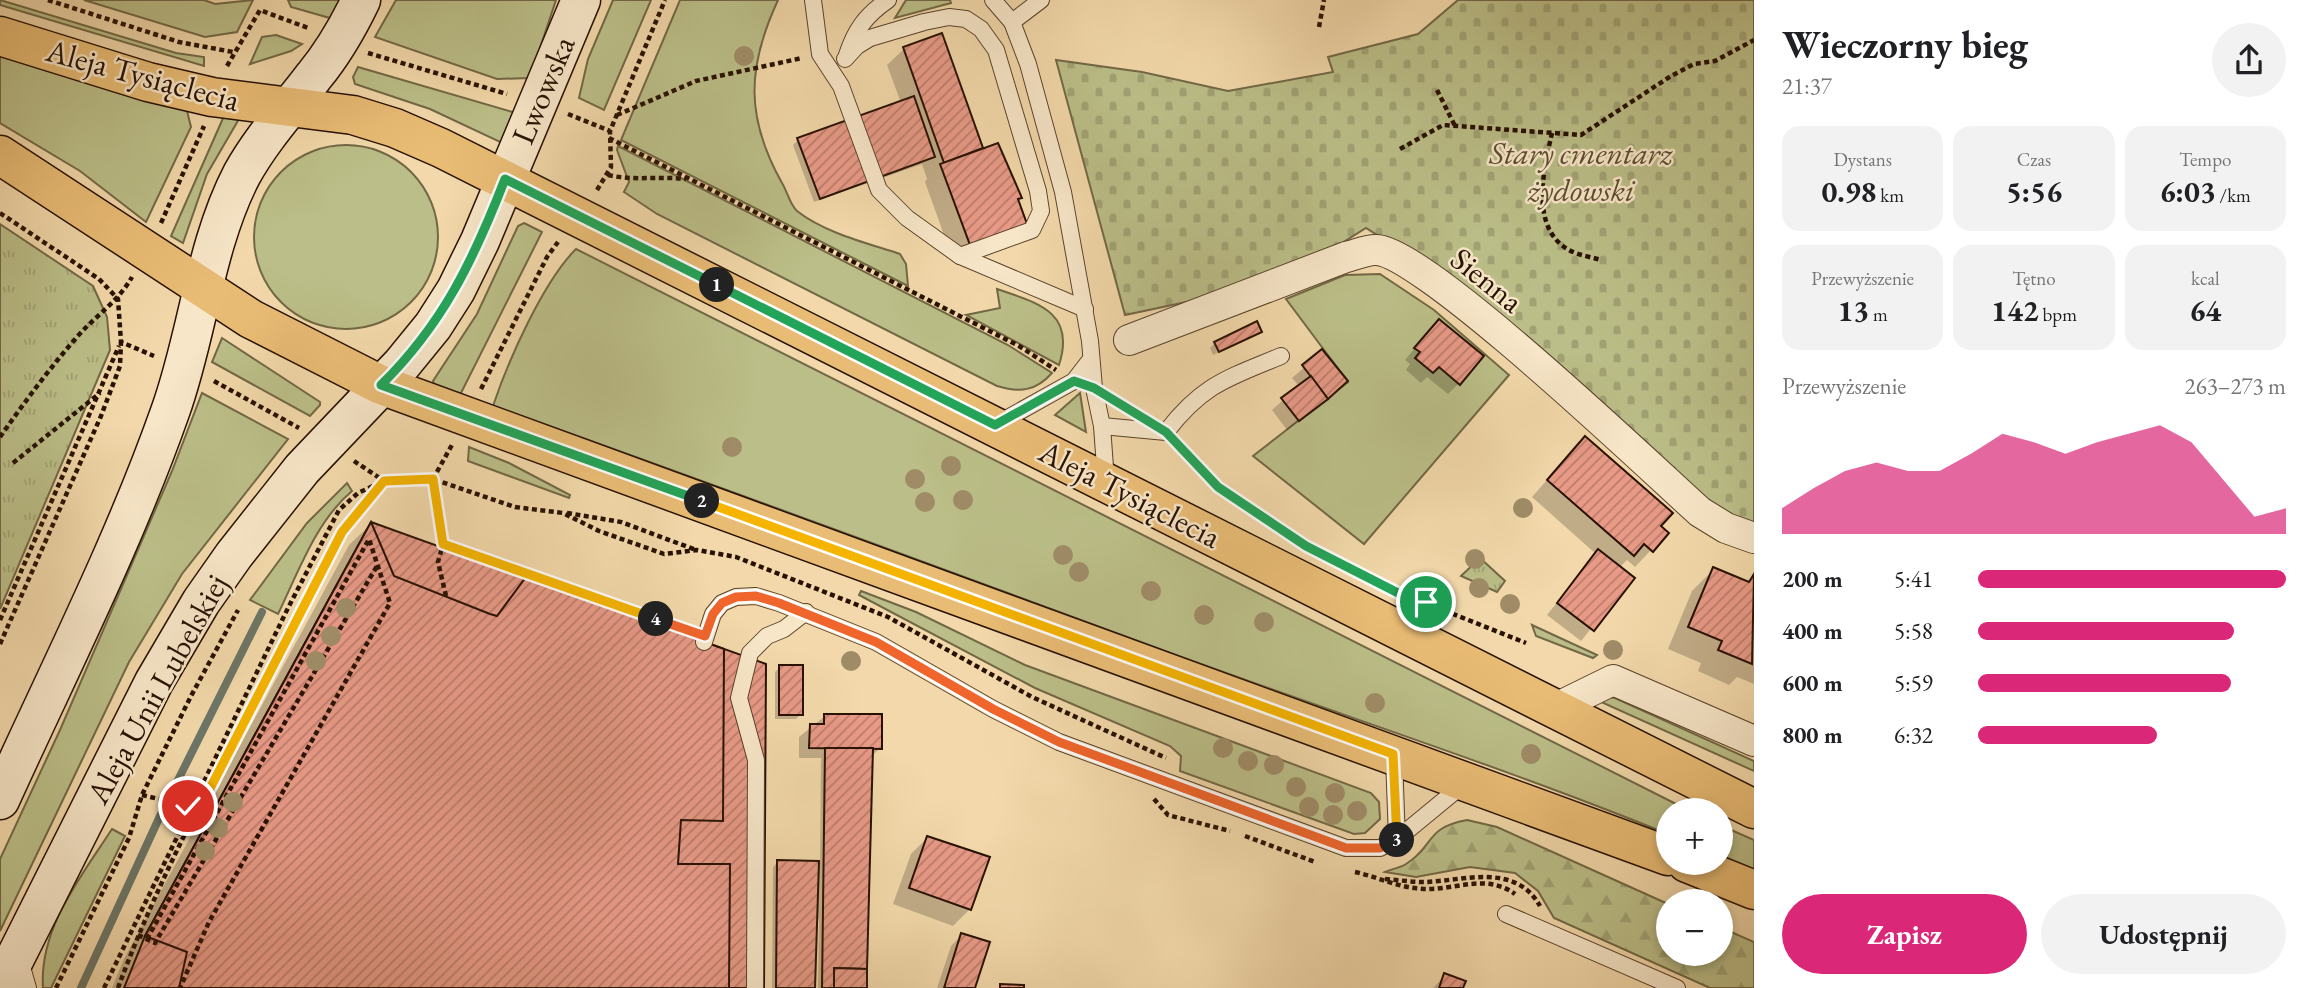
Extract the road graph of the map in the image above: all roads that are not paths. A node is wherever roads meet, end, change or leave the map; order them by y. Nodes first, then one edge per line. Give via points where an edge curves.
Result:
1 (361, 0) edge
2 (581, 0) edge
3 (813, 0) edge
4 (888, 0) edge
5 (993, 0) edge
6 (1041, 0) edge
7 (1012, 22) junction
8 (0, 36) edge
9 (845, 59) junction
10 (841, 86) junction
11 (288, 108) junction
12 (0, 155) edge
13 (505, 179) junction
14 (960, 257) junction
15 (204, 289) junction
16 (1085, 309) junction
17 (1129, 340) dead end
18 (1281, 356) dead end
19 (1091, 359) junction
20 (381, 385) junction
21 (995, 425) junction
22 (1102, 426) junction
23 (1105, 481) junction
24 (1754, 538) edge
25 (806, 612) junction
26 (704, 639) road end
27 (1554, 709) junction
28 (1754, 741) edge
29 (1393, 754) junction
30 (1466, 781) junction
31 (0, 800) edge
32 (1754, 809) edge
33 (1397, 839) junction
34 (1656, 852) edge
35 (1717, 875) edge
36 (1754, 890) edge
37 (1506, 914) dead end
38 (18, 951) junction
39 (0, 988) edge
40 (28, 988) edge
41 (755, 988) edge
42 (1677, 988) edge

1 - 11 main road via 332,52
2 - 13 main road, Lwowska
3 - 10 lane via 820,54
4 - 9 lane via 870,12 854,34
5 - 7 lane
6 - 7 lane
7 - 16 lane via 1063,192
8 - 11 main road, Aleja Tysiąclecia via 149,82
9 - 10 lane
9 - 14 lane via 870,38 949,17 965,19 981,29 996,50 1041,211 1032,230
10 - 14 lane via 879,190 906,218
11 - 13 main road, Aleja Tysiąclecia via 353,115 395,128
11 - 15 main road via 242,176
12 - 15 main road
13 - 20 main road, Lwowska via 446,307
13 - 21 main road, Aleja Tysiąclecia
14 - 16 lane
15 - 20 main road via 251,320
15 - 31 main road via 186,369 155,452
16 - 19 lane
17 - 24 street, Sienna via 1346,257 1377,250 1409,263 1473,312 1700,512
18 - 22 lane via 1219,382 1189,402 1166,432
19 - 21 lane via 1074,381
19 - 22 lane
20 - 29 main road
20 - 38 main road, Aleja Unii Lubelskiej via 302,469 201,602 160,671
21 - 23 main road, Aleja Tysiąclecia
22 - 23 lane
23 - 27 main road, Aleja Tysiąclecia
25 - 26 lane via 756,596 736,597 713,614
25 - 33 lane via 869,638 993,709 1104,760 1346,848 1380,848
25 - 41 lane via 767,636 750,653 739,698 756,760
27 - 28 street via 1613,680
27 - 32 main road, Aleja Tysiąclecia
29 - 30 main road
29 - 33 lane
30 - 33 lane
30 - 34 main road
35 - 36 main road
37 - 42 lane
38 - 39 main road, Aleja Unii Lubelskiej
38 - 40 lane

